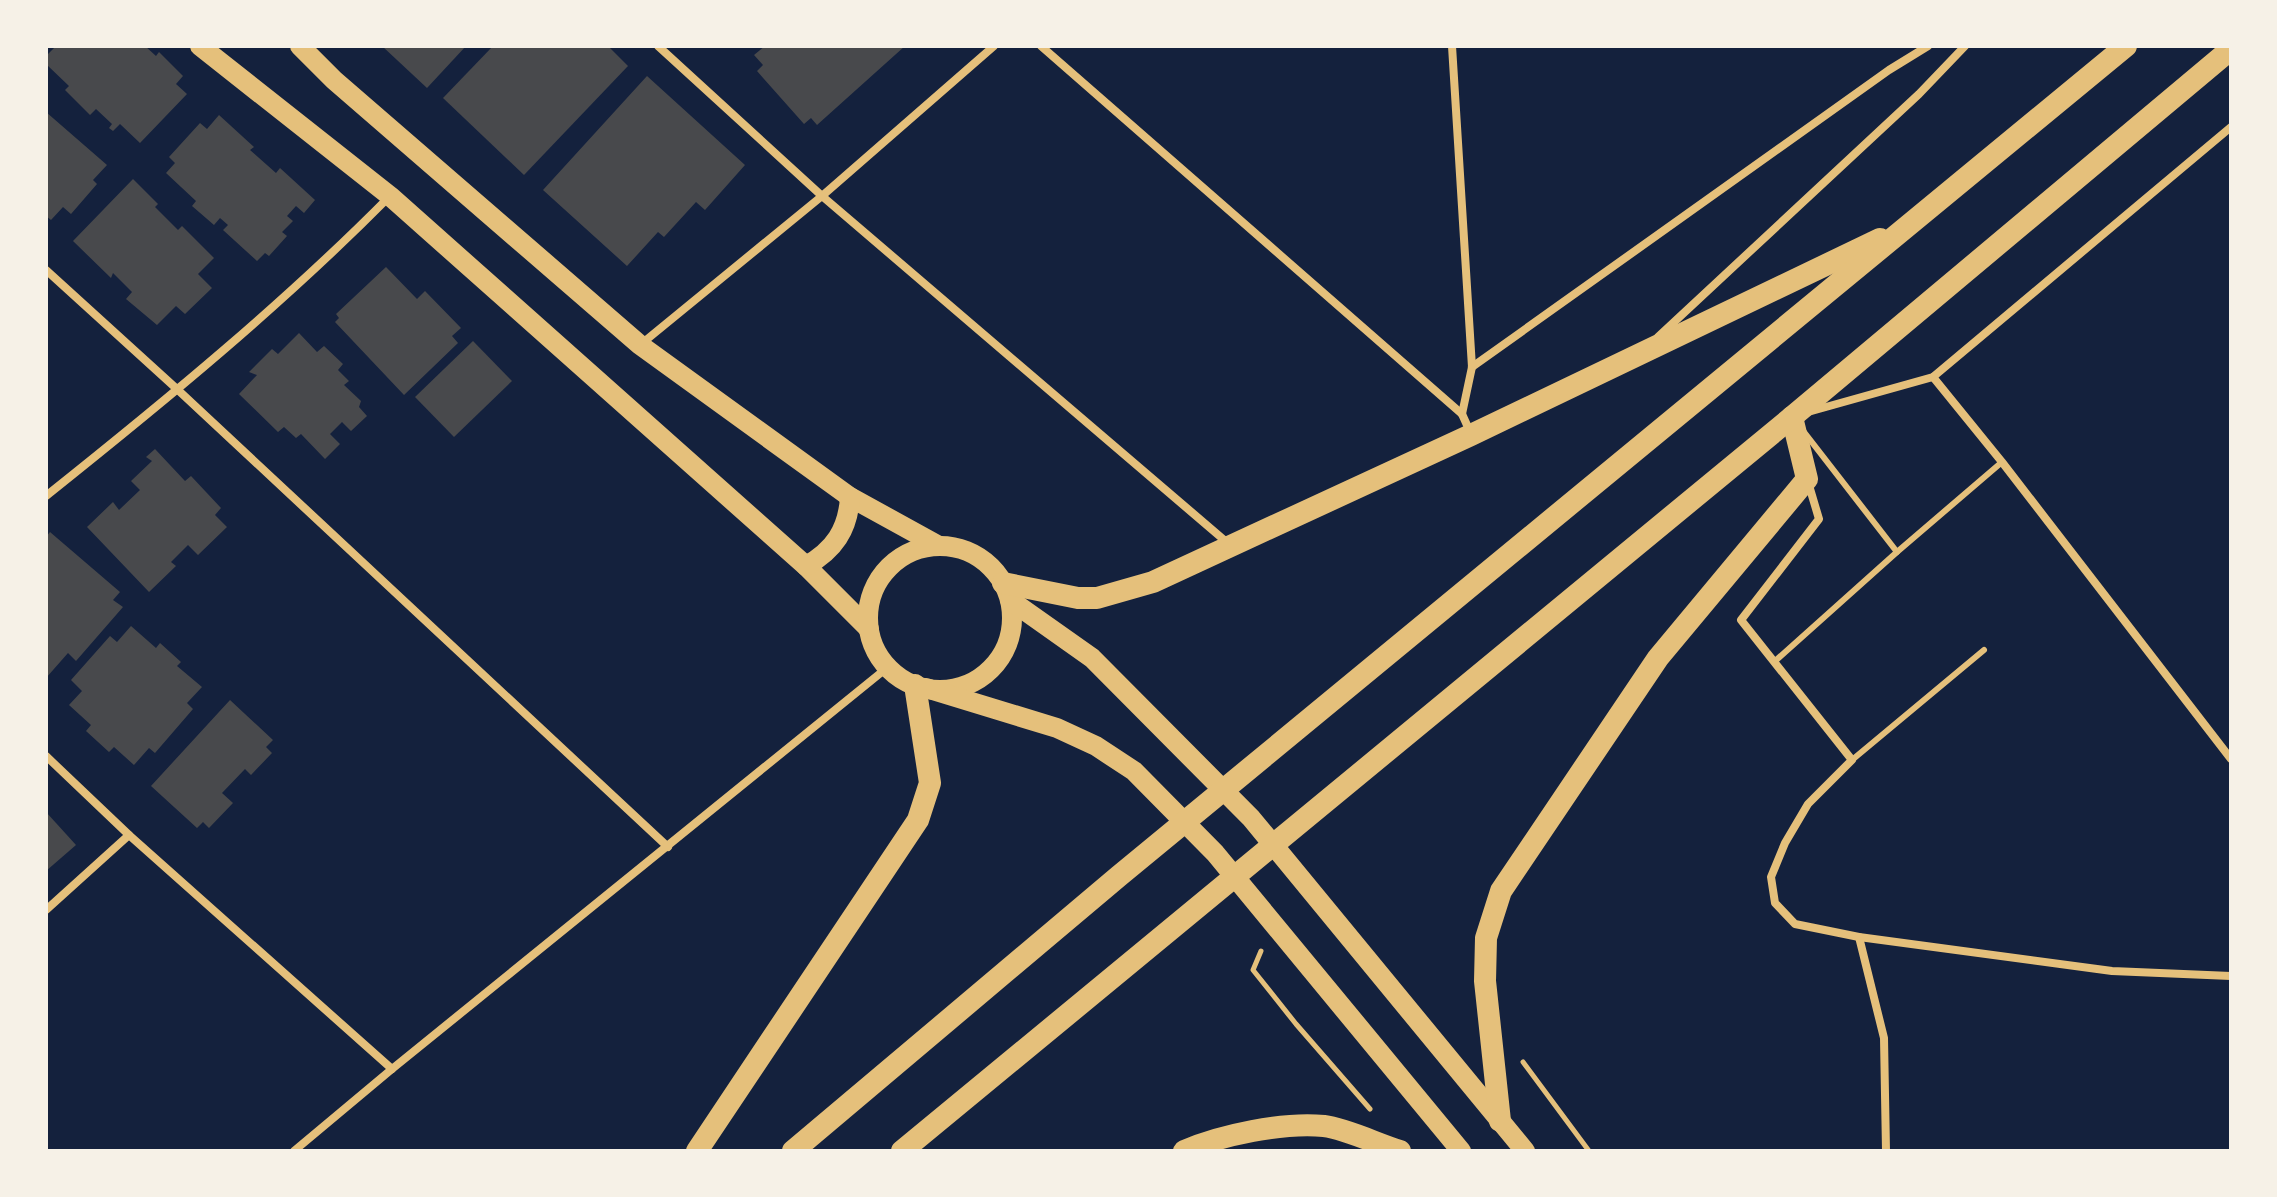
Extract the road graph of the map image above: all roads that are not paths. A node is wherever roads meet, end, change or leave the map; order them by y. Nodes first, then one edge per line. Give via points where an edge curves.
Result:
1 (200, 46) edge
2 (300, 46) edge
3 (658, 46) edge
4 (994, 46) edge
5 (1041, 46) edge
6 (1452, 46) edge
7 (1928, 46) edge
8 (1965, 46) edge
9 (2231, 49) edge
10 (2120, 50) edge
11 (2231, 127) edge
12 (390, 196) junction
13 (822, 196) junction
14 (1913, 222) junction
15 (46, 270) edge
16 (640, 345) junction
17 (1635, 358) junction
18 (1472, 367) junction
19 (1933, 377) junction
20 (178, 390) junction
21 (1462, 414) junction
22 (1792, 417) junction
23 (1471, 435) junction
24 (2002, 462) junction
25 (1807, 479) junction
26 (46, 496) edge
27 (850, 497) junction
28 (939, 546) junction
29 (1232, 547) junction
30 (1897, 552) junction
31 (806, 566) junction
32 (1007, 592) junction
33 (869, 629) junction
34 (1984, 650) dead end
35 (1774, 662) junction
36 (888, 667) junction
37 (921, 687) junction
38 (2227, 744) edge
39 (46, 756) edge
40 (2231, 759) edge
41 (1852, 760) junction
42 (129, 835) junction
43 (668, 847) junction
44 (46, 910) edge
45 (1859, 937) junction
46 (2231, 976) edge
47 (392, 1069) junction
48 (1500, 1121) junction
49 (294, 1151) edge
50 (697, 1151) edge
51 (793, 1151) edge
52 (902, 1151) edge
53 (1184, 1151) edge
54 (1400, 1151) edge
55 (1461, 1151) edge
56 (1525, 1151) edge
57 (1886, 1151) edge

1 - 12 main road
2 - 16 main road
3 - 13 street
4 - 13 street
5 - 21 street
6 - 18 street
7 - 18 street
8 - 17 street
9 - 22 highway
10 - 14 highway
11 - 19 street
12 - 20 street
12 - 31 main road
13 - 16 street
13 - 29 street
14 - 17 highway
14 - 51 highway
15 - 20 street
16 - 27 main road
17 - 23 highway
18 - 21 street
19 - 22 street
19 - 24 street
20 - 26 street
20 - 43 street
21 - 23 street
22 - 25 highway
22 - 30 lane
22 - 52 highway
23 - 29 highway
24 - 30 lane
24 - 38 street
25 - 35 street via 1819,519 1741,620
25 - 48 highway via 1658,658 1501,891 1486,938 1485,981
27 - 28 main road
27 - 31 main road via 843,532
28 - 32 main road via 963,549 984,560
28 - 33 main road via 909,553 885,571 871,598
29 - 32 highway via 1153,582 1097,598
30 - 35 lane
31 - 33 main road
32 - 37 main road via 1013,618 1010,636 993,668 962,686
32 - 48 main road via 1092,658 1251,818
33 - 36 main road
34 - 41 lane
35 - 41 street
36 - 37 main road
36 - 43 street
37 - 50 highway via 930,783 918,820
37 - 55 main road via 1057,728 1134,771 1215,853
38 - 40 street
39 - 42 street
41 - 45 street via 1808,804 1771,877 1775,903 1795,924
42 - 44 street
42 - 47 street
43 - 47 street
45 - 46 street via 2112,971
45 - 57 street via 1884,1038
47 - 49 street
48 - 56 main road
53 - 54 highway via 1242,1134 1324,1126

